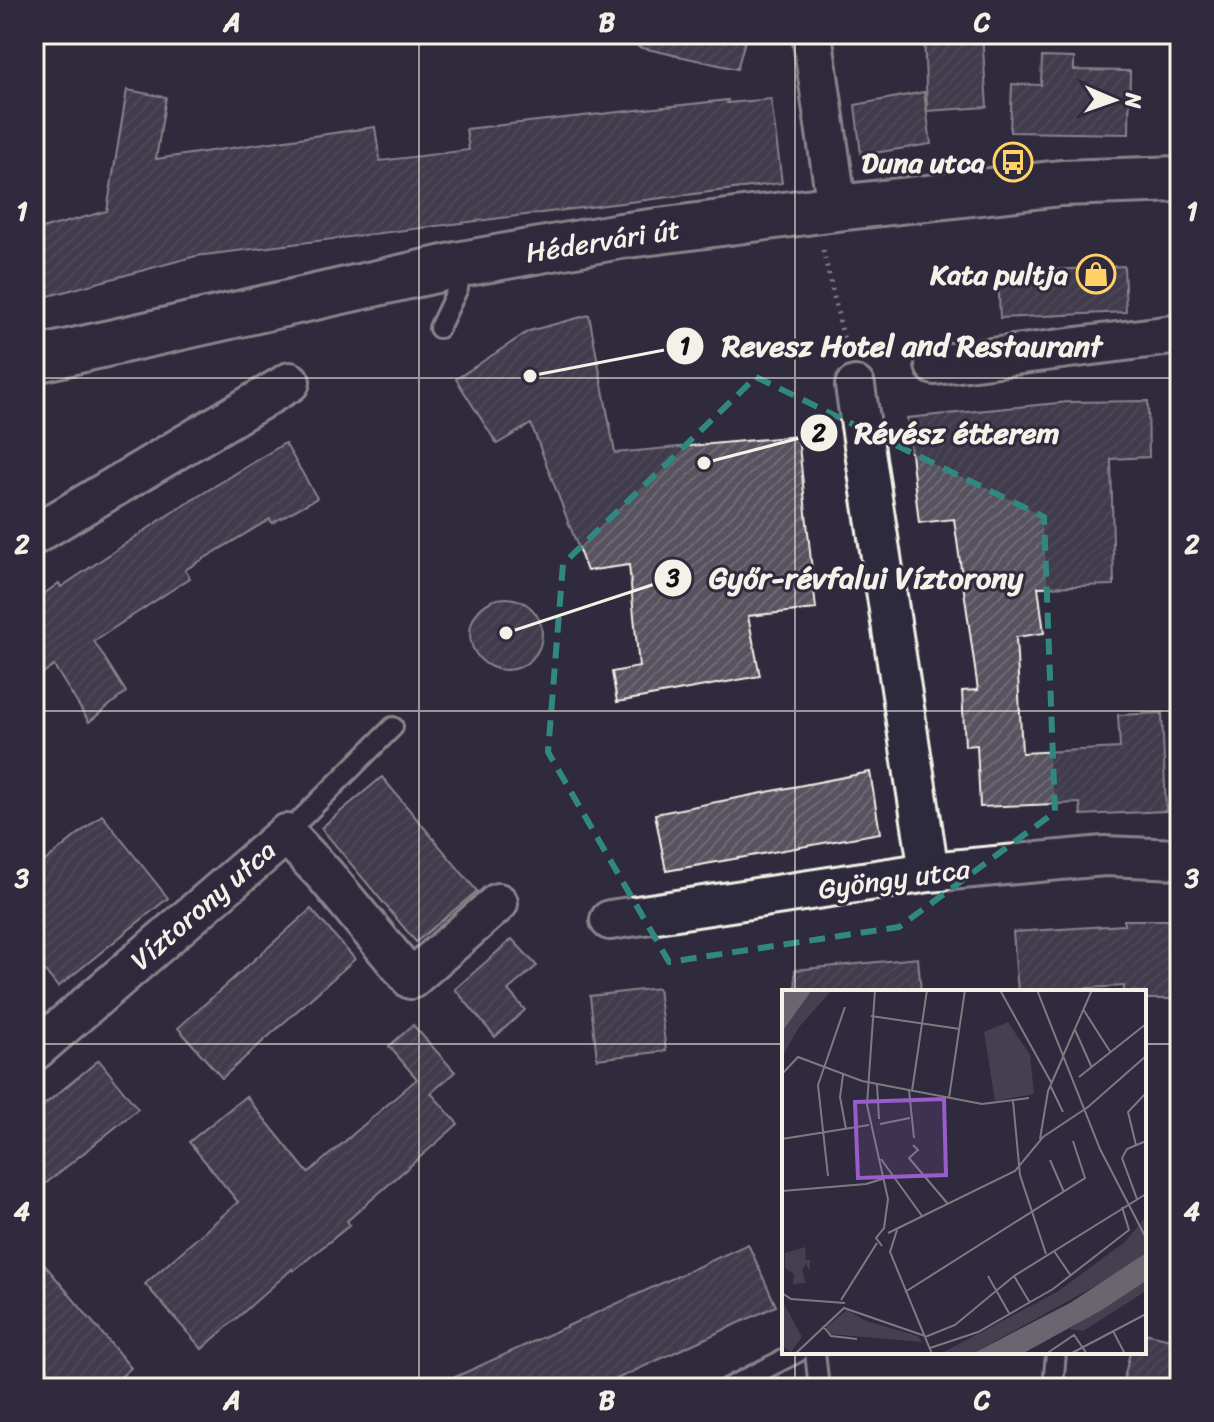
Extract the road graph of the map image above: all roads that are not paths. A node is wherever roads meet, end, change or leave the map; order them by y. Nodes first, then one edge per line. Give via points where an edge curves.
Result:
1 (812, 34) edge
2 (1180, 179) edge
3 (829, 224) junction
4 (462, 264) junction
5 (439, 328) dead end
6 (1180, 334) edge
7 (34, 360) edge
8 (935, 365) dead end
9 (290, 382) dead end
10 (855, 386) road end
11 (34, 535) edge
12 (393, 727) dead end
13 (286, 834) junction
14 (1180, 859) edge
15 (929, 872) junction
16 (498, 903) dead end
17 (610, 920) dead end
18 (34, 1051) edge
19 (794, 1354) edge
20 (815, 1354) edge
21 (1056, 1354) edge
22 (728, 1388) edge
23 (819, 1388) edge
24 (1053, 1388) edge

1 - 3 street
2 - 3 street, Hédervári út via 1061,183
3 - 4 street, Hédervári út via 620,236
4 - 5 lane via 458,288
4 - 7 street, Hédervári út
6 - 8 street
9 - 11 street
10 - 15 street
12 - 13 lane
13 - 16 street, Víztorony utca via 411,979
13 - 18 street, Víztorony utca
14 - 15 street, Gyöngy utca via 1104,856
15 - 17 street, Gyöngy utca
19 - 22 lane
20 - 23 lane
21 - 24 lane

